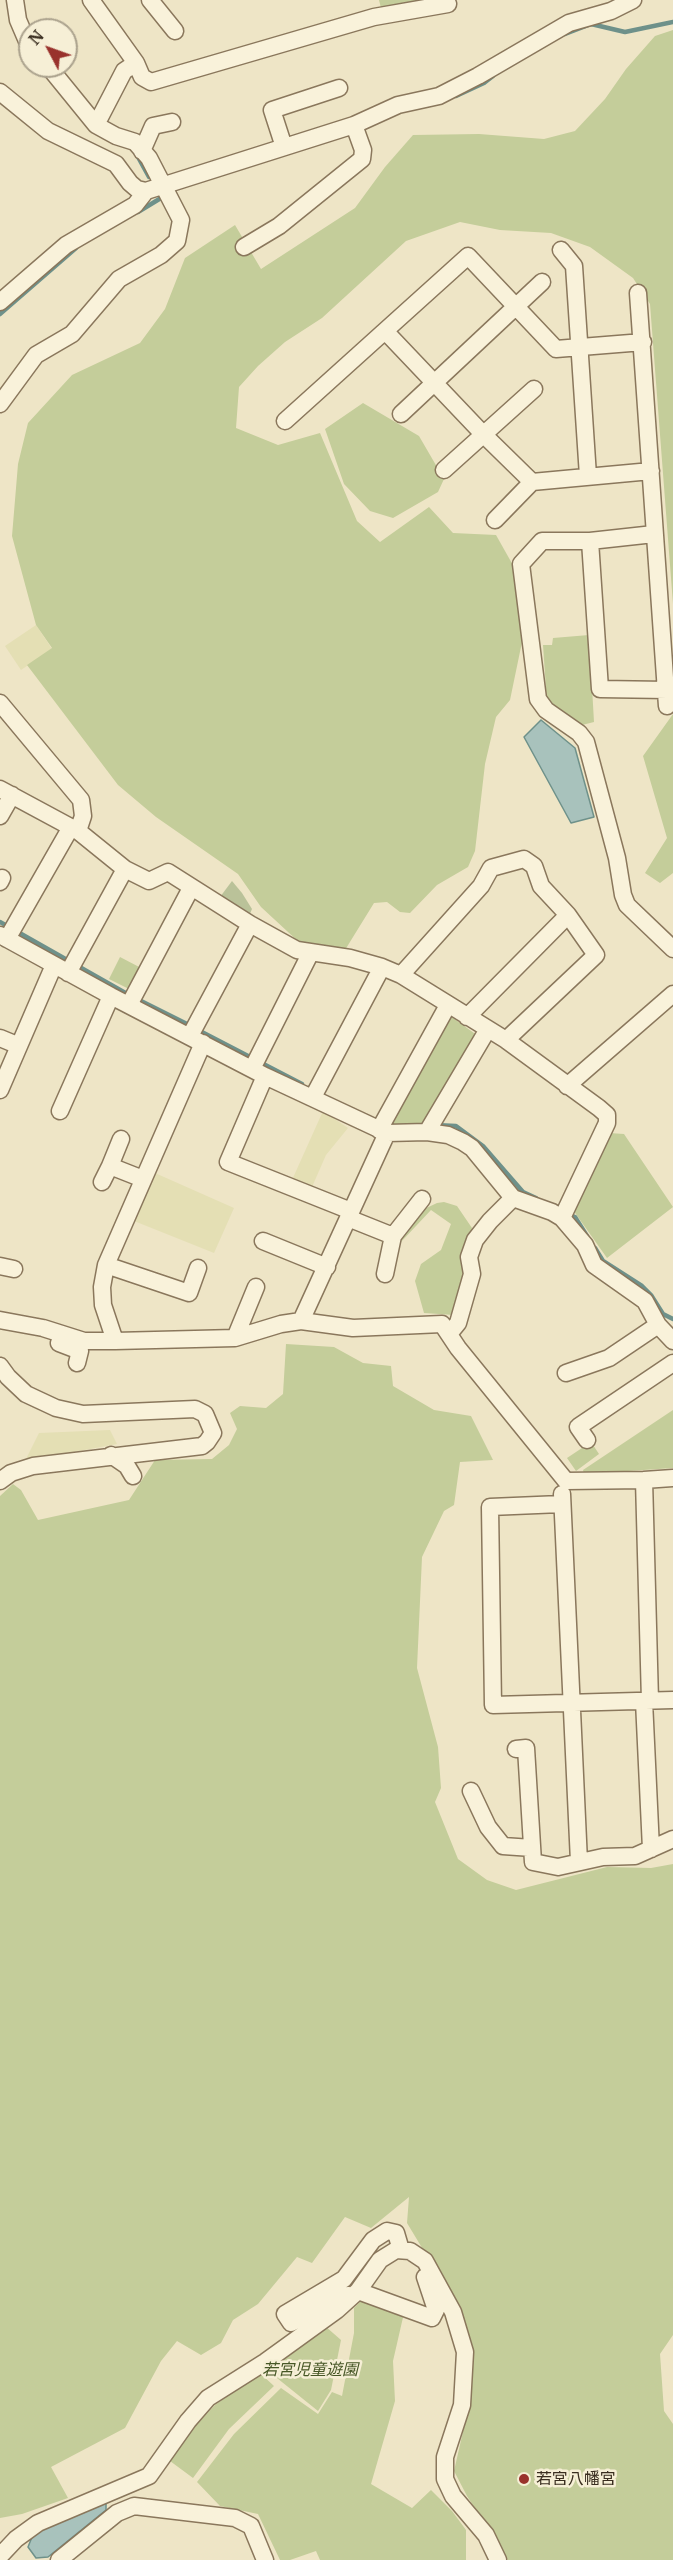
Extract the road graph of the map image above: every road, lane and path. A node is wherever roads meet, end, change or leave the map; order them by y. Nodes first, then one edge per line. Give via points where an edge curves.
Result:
1 (15, 0) edge
2 (91, 0) edge
3 (150, 0) edge
4 (633, 0) edge
5 (448, 4) dead end
6 (18, 20) edge
7 (175, 31) dead end
8 (136, 63) junction
9 (58, 78) edge
10 (339, 88) dead end
11 (0, 92) edge
12 (172, 122) dead end
13 (96, 125) junction
14 (354, 125) junction
15 (284, 147) junction
16 (142, 151) junction
17 (164, 185) junction
18 (146, 191) junction
19 (244, 247) dead end
20 (561, 250) dead end
21 (542, 282) dead end
22 (638, 293) dead end
23 (0, 302) edge
24 (516, 307) junction
25 (386, 332) junction
26 (643, 342) junction
27 (580, 347) junction
28 (434, 383) junction
29 (534, 389) dead end
30 (0, 404) edge
31 (401, 414) dead end
32 (285, 421) dead end
33 (483, 435) junction
34 (444, 470) dead end
35 (651, 471) junction
36 (588, 476) junction
37 (532, 482) junction
38 (495, 520) dead end
39 (654, 534) junction
40 (590, 541) junction
41 (0, 703) edge
42 (6, 792) edge
43 (0, 816) edge
44 (75, 829) junction
45 (125, 869) junction
46 (191, 888) junction
47 (568, 915) junction
48 (250, 924) junction
49 (3, 937) edge
50 (673, 950) edge
51 (310, 954) junction
52 (382, 967) junction
53 (61, 969) junction
54 (401, 975) junction
55 (673, 994) edge
56 (111, 996) junction
57 (129, 1005) junction
58 (448, 1005) junction
59 (467, 1017) junction
60 (488, 1029) junction
61 (0, 1038) edge
62 (197, 1040) junction
63 (506, 1040) junction
64 (17, 1045) junction
65 (259, 1072) junction
66 (567, 1086) junction
67 (0, 1089) edge
68 (316, 1090) junction
69 (60, 1111) dead end
70 (430, 1126) junction
71 (384, 1127) junction
72 (122, 1138) dead end
73 (110, 1166) junction
74 (143, 1179) junction
75 (102, 1182) dead end
76 (513, 1198) junction
77 (422, 1199) dead end
78 (350, 1215) junction
79 (562, 1218) junction
80 (393, 1236) junction
81 (262, 1241) dead end
82 (106, 1265) junction
83 (327, 1267) junction
84 (198, 1268) dead end
85 (385, 1274) dead end
86 (256, 1287) dead end
87 (0, 1320) edge
88 (302, 1321) junction
89 (658, 1325) junction
90 (51, 1330) junction
91 (449, 1334) junction
92 (235, 1338) junction
93 (115, 1341) junction
94 (673, 1341) edge
95 (77, 1363) dead end
96 (673, 1363) edge
97 (0, 1366) edge
98 (566, 1373) dead end
99 (587, 1440) dead end
100 (111, 1455) junction
101 (133, 1476) dead end
102 (673, 1478) edge
103 (644, 1480) junction
104 (0, 1481) edge
105 (566, 1481) junction
106 (561, 1504) junction
107 (673, 1700) edge
108 (647, 1701) junction
109 (572, 1704) junction
110 (516, 1749) dead end
111 (471, 1791) dead end
112 (673, 1839) edge
113 (532, 1848) junction
114 (651, 1849) junction
115 (579, 1862) junction
116 (408, 2253) junction
117 (356, 2293) junction
118 (0, 2557) edge
119 (7, 2560) edge
120 (59, 2560) edge
121 (265, 2560) edge
122 (498, 2560) edge

1 - 6 street
2 - 8 street
3 - 7 street
4 - 14 street via 569,23 440,96 398,105
5 - 8 street via 374,18 151,82 142,77
8 - 13 street via 124,71
9 - 13 street
10 - 15 street via 272,110
11 - 18 street via 48,131 116,164 130,183
12 - 16 street via 153,126
13 - 16 street via 135,142
14 - 15 street
14 - 19 street via 363,150 362,159 279,226
15 - 17 street
16 - 17 street
17 - 18 street
17 - 30 street via 181,220 177,241 119,279 72,334 36,355
18 - 23 street via 135,205 66,245
20 - 27 street via 574,266
21 - 24 street
22 - 26 street
24 - 25 street via 468,256
24 - 27 street via 556,349
24 - 28 street
25 - 28 street
25 - 32 street
26 - 27 street
26 - 35 street
27 - 36 street
28 - 31 street
28 - 33 street
29 - 33 street
33 - 34 street
33 - 37 street
35 - 36 street
35 - 39 street
36 - 37 street
37 - 38 street
39 - 40 street
39 - 40 street via 667,698 600,689
40 - 50 street via 542,541 521,564 538,699 586,742 627,905
41 - 44 street via 81,800 83,816
42 - 43 street
42 - 44 street
44 - 45 street
44 - 49 street
45 - 46 street via 149,882 168,872
45 - 53 street
46 - 48 street
46 - 57 street
47 - 54 street via 542,886 534,866 524,859 491,868 481,886
47 - 59 street
47 - 63 street via 596,955
48 - 51 street
48 - 62 street
49 - 53 street
51 - 52 street via 350,958
51 - 65 street
52 - 54 street
52 - 68 street
53 - 56 street
53 - 64 street
54 - 58 street
55 - 66 street
56 - 57 street
56 - 69 street
57 - 62 street
58 - 59 street
58 - 71 street
59 - 60 street
60 - 63 street
60 - 70 street
61 - 64 street
62 - 65 street
62 - 74 street
63 - 66 street
64 - 67 street
65 - 68 street
65 - 78 street via 228,1162
66 - 79 street via 607,1115 607,1123
68 - 71 street
70 - 71 street
70 - 76 street via 472,1148
71 - 78 street
72 - 73 street
73 - 74 street
73 - 75 street
74 - 82 street
76 - 79 street
76 - 91 street via 475,1240 470,1257 472,1274 458,1323
77 - 80 street
78 - 80 street
78 - 83 street
79 - 89 street via 585,1245 594,1265 645,1301
80 - 85 street
81 - 83 street
82 - 84 street via 189,1293
82 - 93 street via 103,1305
83 - 88 street
86 - 92 street
87 - 90 street
88 - 91 street via 353,1328 442,1324
88 - 92 street via 281,1323
89 - 94 street
89 - 98 street via 609,1358
90 - 93 street via 84,1341
90 - 95 street via 50,1339 80,1351
91 - 105 street
92 - 93 street
96 - 99 street via 578,1426
97 - 100 street via 26,1394 56,1408 81,1414 195,1409 205,1414 213,1433 202,1446
100 - 101 street via 127,1466
100 - 104 street via 21,1469
102 - 103 street
103 - 105 street
103 - 108 street
105 - 106 street
106 - 109 street
106 - 109 street via 490,1507 493,1705
107 - 108 street
108 - 109 street
108 - 114 street
109 - 115 street
110 - 113 street via 526,1748
111 - 113 street via 488,1827 503,1846
112 - 114 street
113 - 115 street via 533,1862 558,1867
114 - 115 street via 635,1856
116 - 117 street via 396,2250 380,2260
116 - 117 street via 436,2310 432,2318
116 - 117 street via 396,2233 387,2231 373,2240 344,2279 285,2314 291,2323 338,2296
116 - 122 street via 425,2261 453,2312 465,2352 462,2405 445,2457 446,2479 453,2496 486,2535
117 - 118 street via 265,2362 208,2398 149,2476 38,2523
118 - 119 street
120 - 121 street via 117,2513 134,2506 235,2518 251,2526

